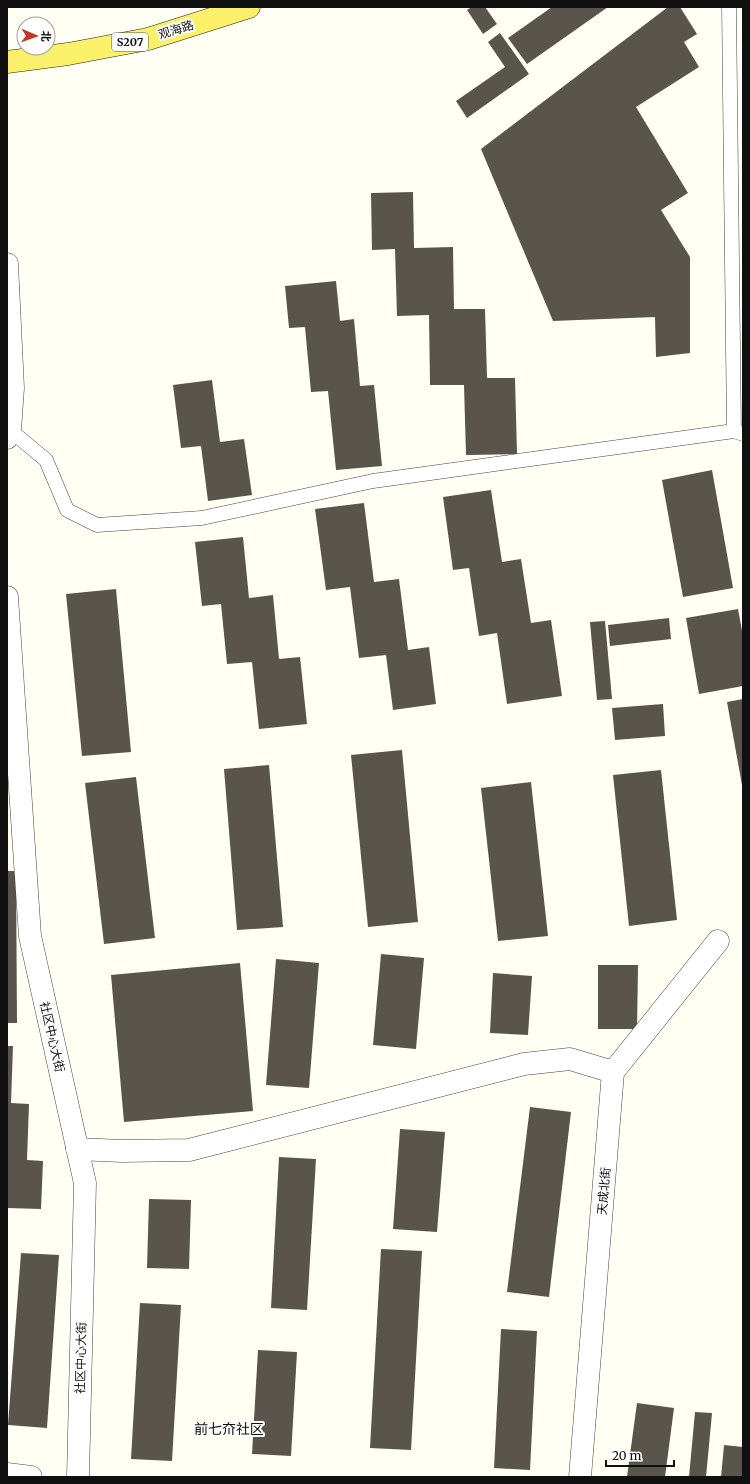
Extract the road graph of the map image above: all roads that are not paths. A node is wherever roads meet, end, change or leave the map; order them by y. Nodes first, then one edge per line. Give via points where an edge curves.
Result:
1 (249, 7) edge
2 (729, 7) edge
3 (7, 62) edge
4 (7, 264) edge
5 (739, 433) edge
6 (8, 434) edge
7 (7, 597) edge
8 (718, 941) dead end
9 (614, 1072) junction
10 (77, 1148) junction
11 (7, 1474) edge
12 (31, 1477) edge
13 (78, 1477) edge
14 (580, 1477) edge

1 - 3 main road, 观海路 / S207 via 148,39
2 - 5 lane
4 - 6 street via 13,388
5 - 6 lane via 373,482 202,518 97,524 67,510 46,460
7 - 10 street, 社区中心大街 via 30,936
8 - 9 street
9 - 10 street via 570,1059 524,1064 189,1150 122,1151
9 - 14 street, 天成北街
10 - 13 street, 社区中心大街 via 85,1183
11 - 12 street

